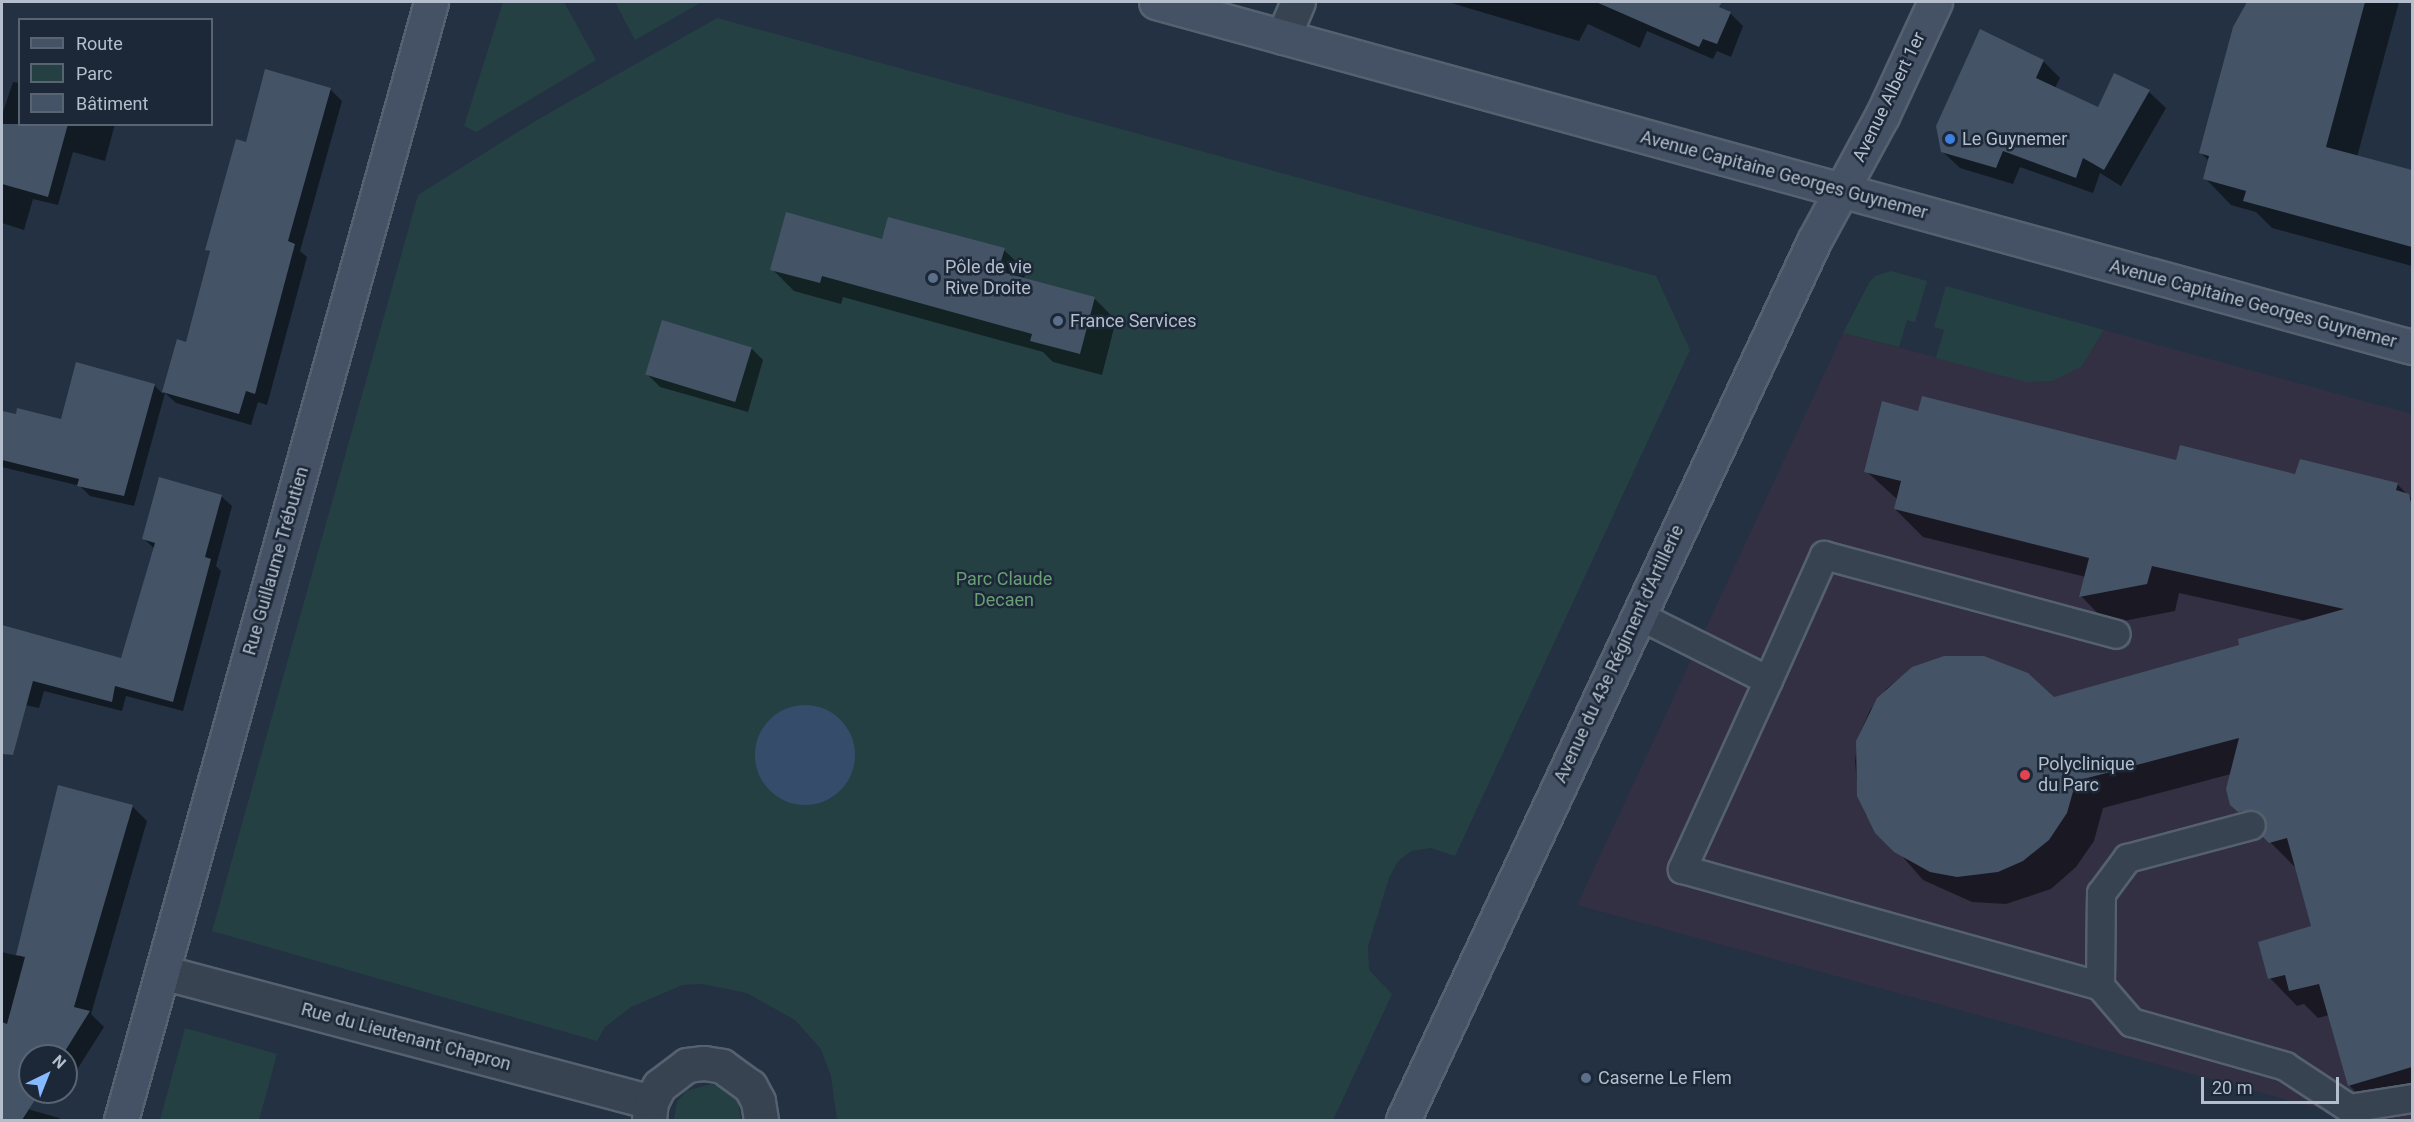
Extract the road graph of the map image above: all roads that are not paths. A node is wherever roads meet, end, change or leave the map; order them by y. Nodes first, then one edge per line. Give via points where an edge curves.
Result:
1 (431, 2) edge
2 (1156, 2) edge
3 (1298, 2) edge
4 (1935, 2) edge
5 (1283, 37) junction
6 (1842, 191) junction
7 (2412, 347) edge
8 (1638, 615) junction
9 (2116, 634) dead end
10 (1768, 680) junction
11 (2251, 825) dead end
12 (162, 972) junction
13 (2100, 986) junction
14 (2412, 1098) edge
15 (650, 1111) edge
16 (121, 1120) edge
17 (760, 1120) edge
18 (1403, 1120) edge

1 - 12 street, Rue Guillaume Trébutien
2 - 5 street, Avenue Capitaine Georges Guynemer
3 - 5 street
4 - 6 street, Avenue Albert 1er
5 - 6 street, Avenue Capitaine Georges Guynemer
6 - 7 street, Avenue Capitaine Georges Guynemer
6 - 8 street, Avenue du 43e Régiment d'Artillerie via 1814,241
8 - 10 lane
8 - 18 street, Avenue du 43e Régiment d'Artillerie
9 - 10 lane via 1824,555
10 - 13 lane via 1682,869
11 - 13 lane via 2127,858 2101,893
12 - 15 street, Rue du Lieutenant Chapron
12 - 16 street, Rue Guillaume Trébutien
13 - 14 lane via 2131,1022 2284,1066 2349,1108
15 - 17 street via 658,1086 679,1070 704,1063 722,1066 750,1086 758,1101

